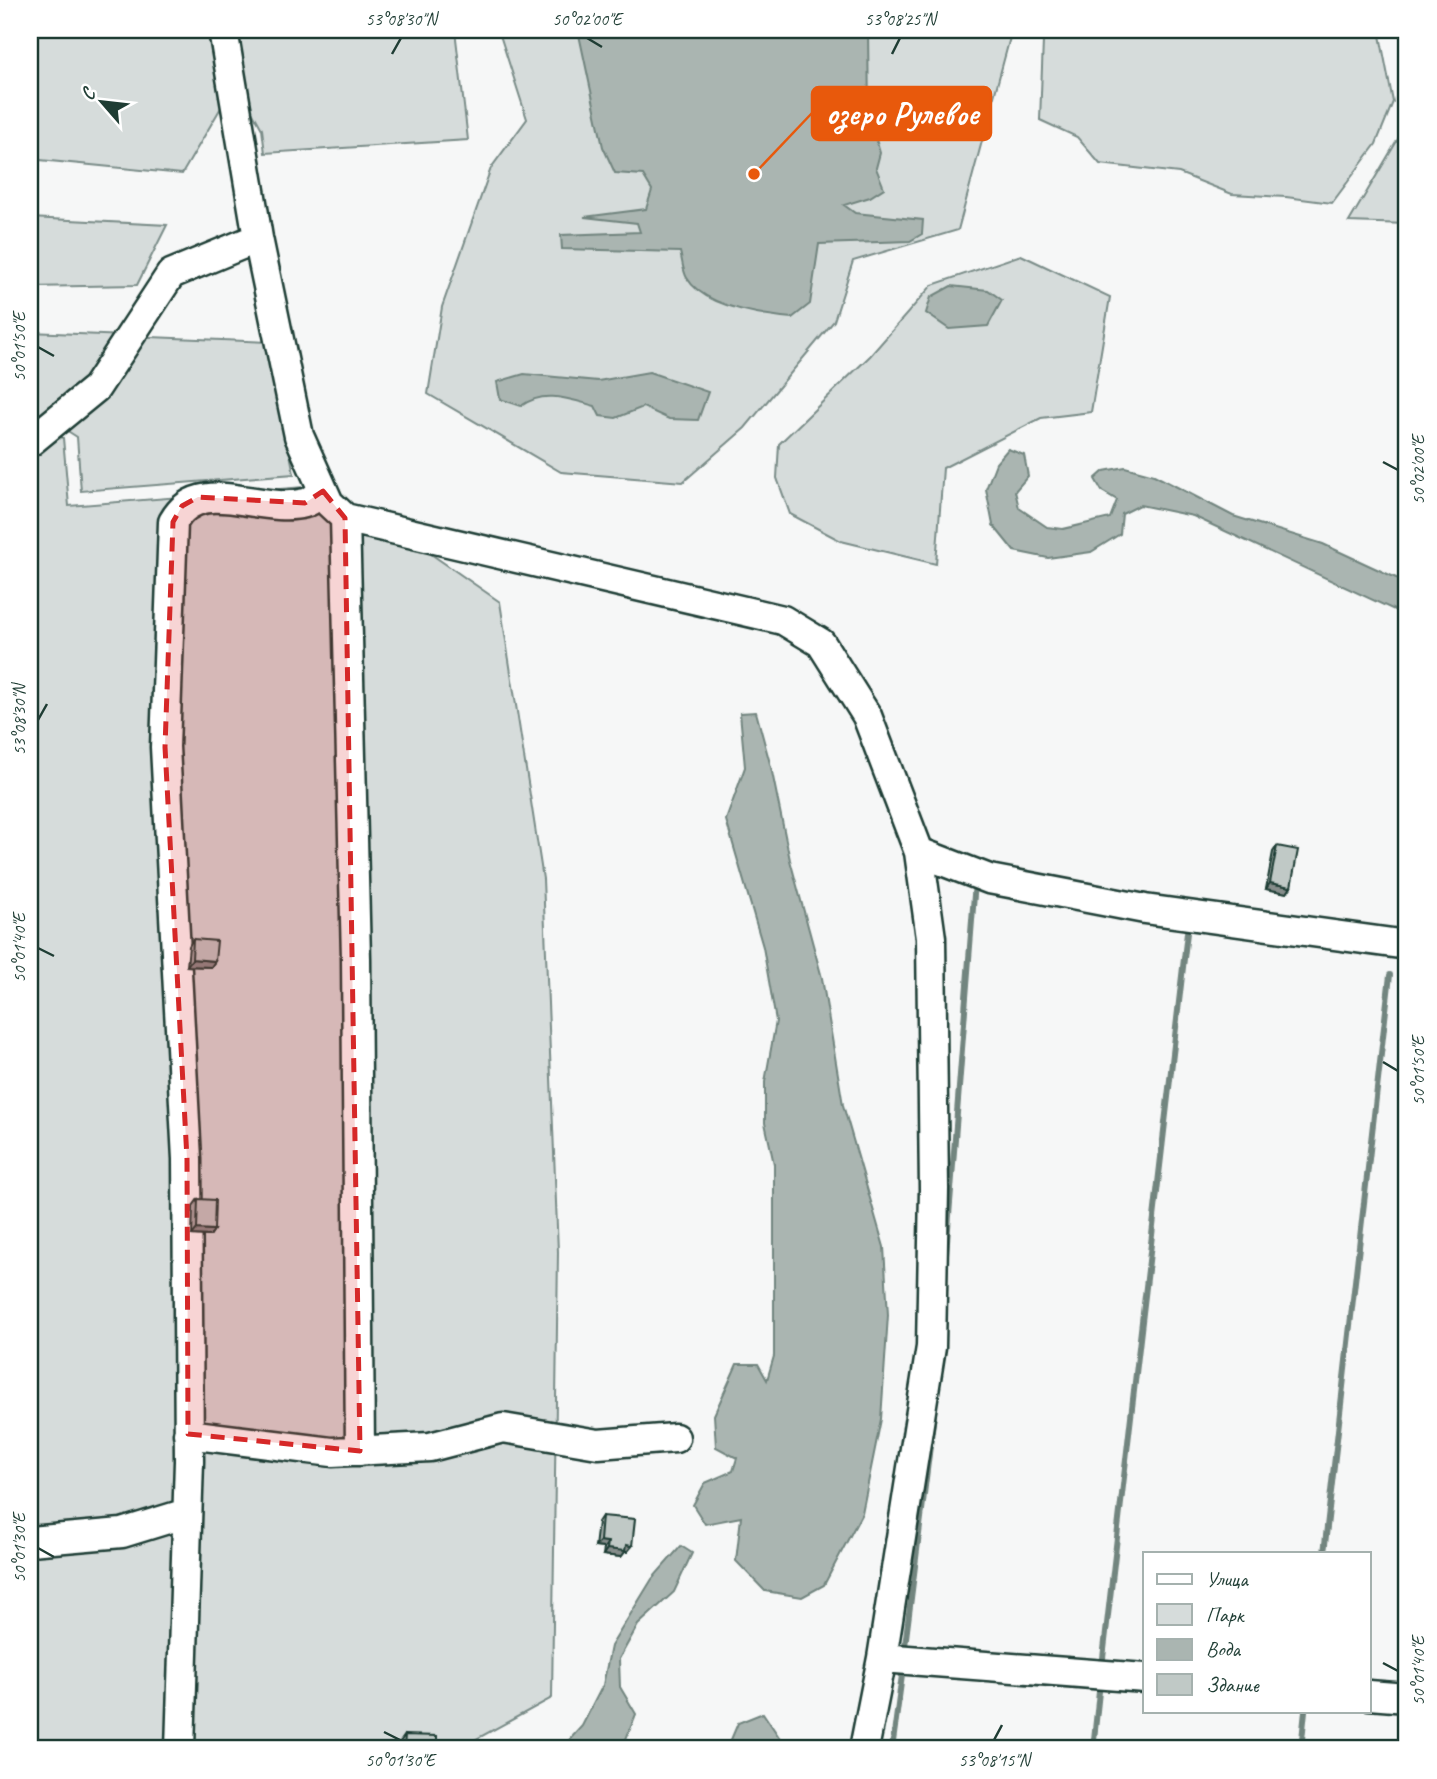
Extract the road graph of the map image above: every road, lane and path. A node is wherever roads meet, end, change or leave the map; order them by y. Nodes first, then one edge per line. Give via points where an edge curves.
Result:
1 (223, 30) edge
2 (258, 238) junction
3 (30, 442) edge
4 (323, 491) junction
5 (345, 518) junction
6 (919, 852) junction
7 (1407, 945) edge
8 (188, 1434) junction
9 (676, 1438) dead end
10 (360, 1451) junction
11 (187, 1513) junction
12 (30, 1541) edge
13 (882, 1658) junction
14 (1143, 1678) edge
15 (1370, 1695) edge
16 (1407, 1698) edge
17 (180, 1749) edge
18 (864, 1749) edge

1 - 2 street
2 - 3 street via 171,274 96,388
2 - 4 street via 299,436
4 - 5 street
4 - 8 street via 306,503 198,497 182,506 173,522 165,747 187,1159
5 - 6 street via 783,620 821,643 867,716
5 - 10 street via 356,958
6 - 7 street via 989,879 1145,908
6 - 13 street via 932,938 931,1347
8 - 10 street via 332,1452
8 - 11 street
9 - 10 street via 598,1444 503,1428 429,1447
11 - 12 street via 122,1533
11 - 17 street
13 - 14 street
13 - 18 street
15 - 16 street

